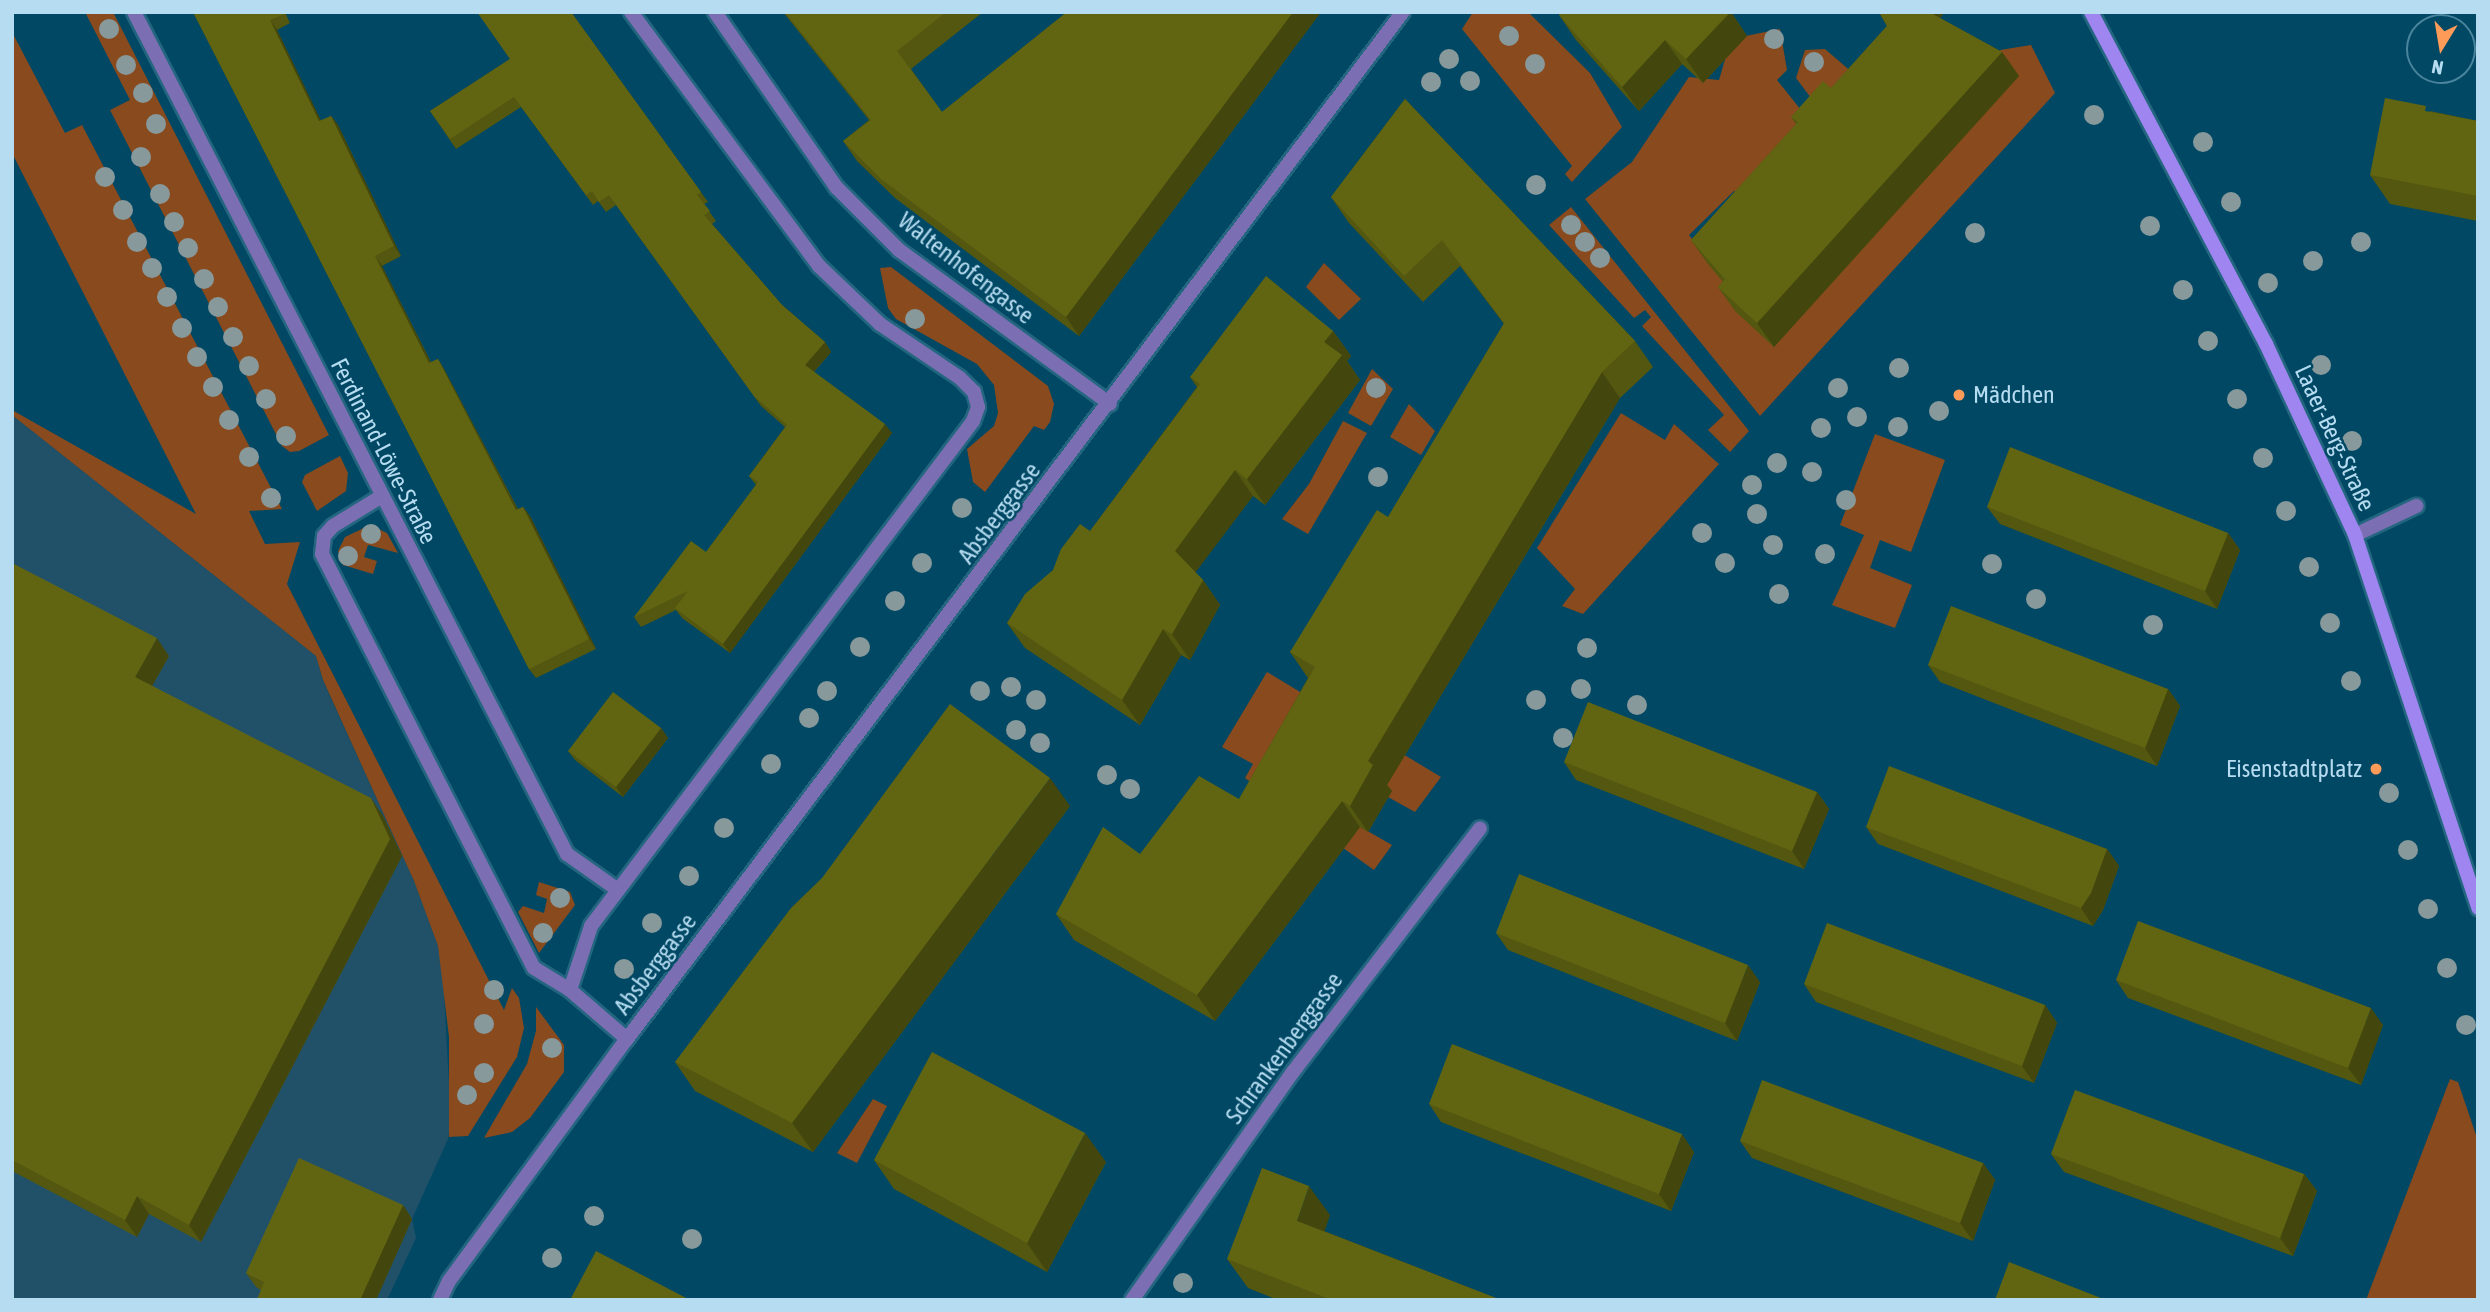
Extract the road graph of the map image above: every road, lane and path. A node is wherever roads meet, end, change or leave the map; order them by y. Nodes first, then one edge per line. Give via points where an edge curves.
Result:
1 (134, 12) edge
2 (631, 12) edge
3 (715, 12) edge
4 (1403, 12) edge
5 (2091, 12) edge
6 (1110, 404) junction
7 (382, 496) junction
8 (2416, 506) dead end
9 (2355, 535) junction
10 (1480, 828) dead end
11 (618, 891) junction
12 (2478, 908) edge
13 (570, 990) junction
14 (626, 1039) junction
15 (440, 1300) edge
16 (1132, 1300) edge

1 - 7 street, Ferdinand-Löwe-Straße
2 - 11 street via 819,267 880,324 960,378 974,392 978,407 972,421
3 - 6 street, Waltenhofengasse via 837,188 899,250
4 - 6 street, Absberggasse
5 - 9 main road, Laaer-Berg-Straße via 2266,344
6 - 14 street, Absberggasse
7 - 11 street, Ferdinand-Löwe-Straße via 567,853
7 - 13 street, Absberggasse via 333,526 324,536 322,554 534,968
8 - 9 street
9 - 12 main road, Laaer-Berg-Straße
10 - 16 street, Schrankenberggasse via 1293,1072
11 - 13 street via 591,926
13 - 14 street, Absberggasse
14 - 15 street, Absberggasse via 449,1281

